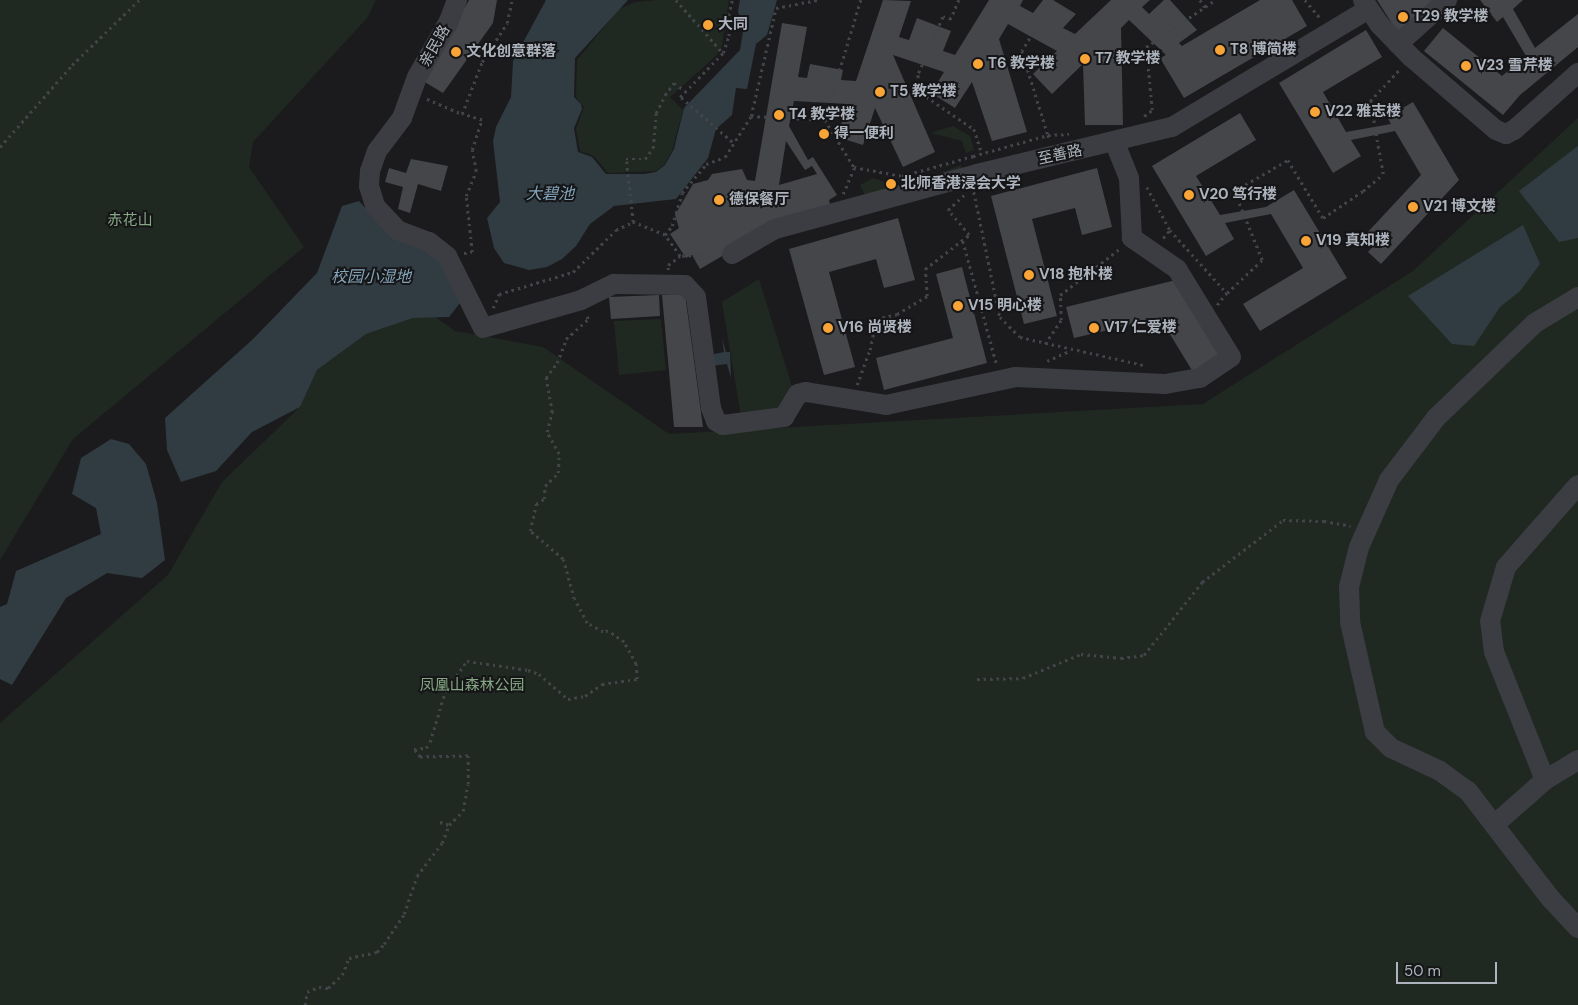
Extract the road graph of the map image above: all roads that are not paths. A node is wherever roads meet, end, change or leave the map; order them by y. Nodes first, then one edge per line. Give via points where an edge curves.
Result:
1 (457, 0) edge
2 (1447, 0) edge
3 (1366, 5) edge
4 (1404, 50) junction
5 (1577, 79) edge
6 (1115, 143) junction
7 (732, 254) road end
8 (1578, 297) edge
9 (1578, 485) edge
10 (1578, 760) edge
11 (1545, 780) junction
12 (1494, 824) junction
13 (1578, 928) edge

1 - 6 street, 亲民路 via 402,118 377,151 370,170 369,186 375,206 396,230 429,242 447,256 483,328 580,300 614,284 685,285 696,297 710,408 716,421 723,425 784,417 798,394 806,392 886,405 1014,377 1165,384 1200,378 1231,357 1177,270 1132,238 1129,178
2 - 4 street
3 - 4 street
3 - 6 street, 至善路 via 1332,32 1192,117
4 - 5 street via 1496,130 1506,134
6 - 7 street, 至善路 via 775,229
8 - 12 street via 1535,323 1436,418 1389,480 1349,586 1350,622 1376,732 1391,748 1440,771 1468,791
9 - 11 street via 1506,567 1490,622 1494,652
10 - 11 street
11 - 12 street
12 - 13 street

